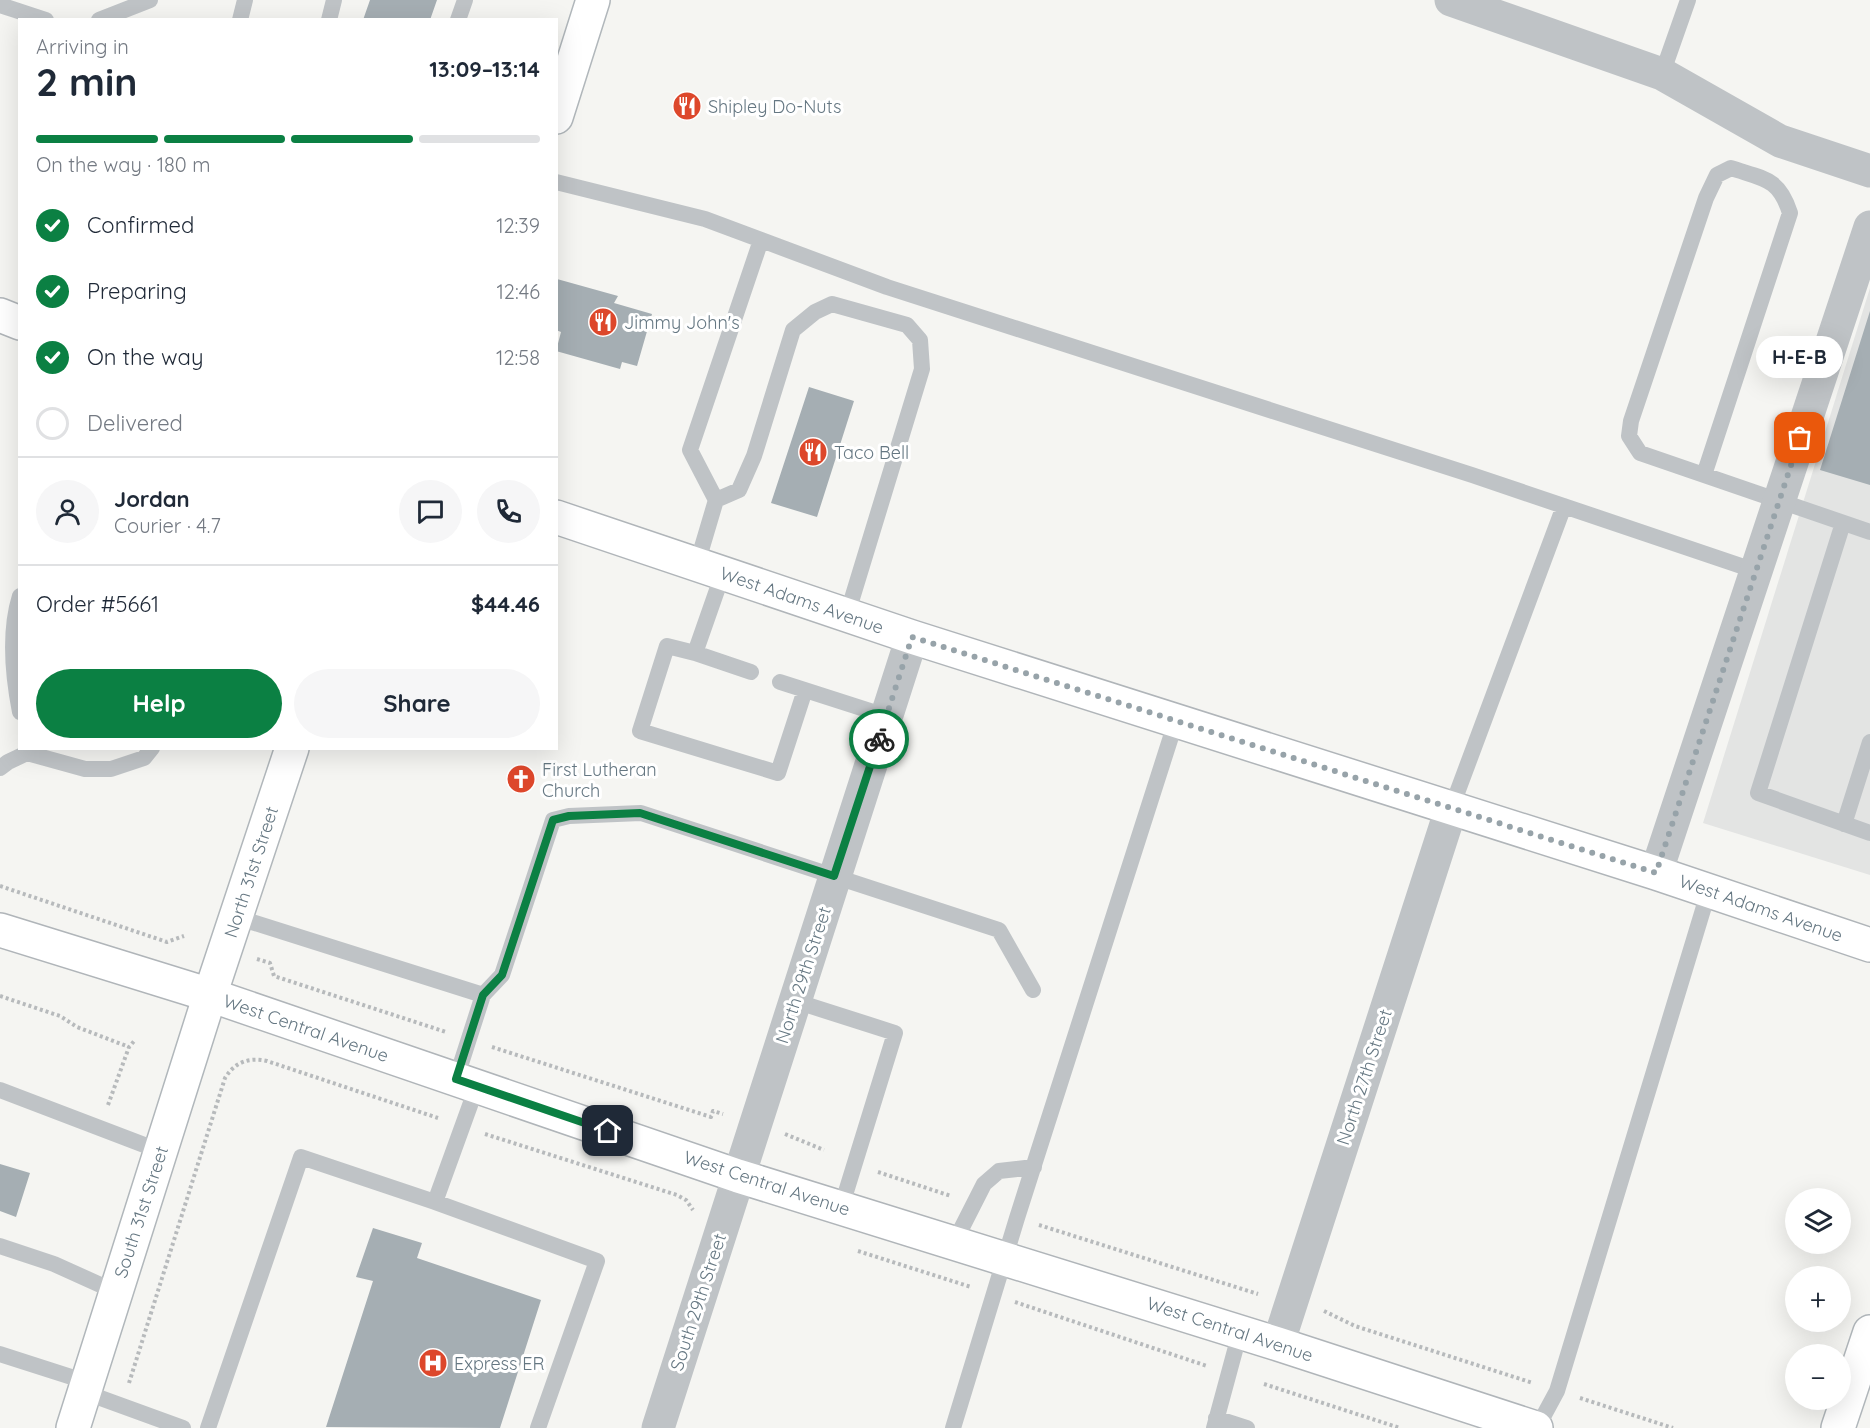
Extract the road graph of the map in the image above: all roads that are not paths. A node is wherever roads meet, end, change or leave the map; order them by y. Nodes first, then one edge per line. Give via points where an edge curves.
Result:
1 (150, 0) edge
2 (245, 0) edge
3 (334, 0) edge
4 (465, 0) edge
5 (593, 0) edge
6 (1688, 0) edge
7 (1460, 1) edge
8 (0, 5) edge
9 (40, 18) edge
10 (104, 18) edge
11 (240, 18) edge
12 (330, 18) edge
13 (459, 18) edge
14 (1662, 74) junction
15 (558, 111) edge
16 (1870, 171) edge
17 (558, 182) edge
18 (1870, 227) edge
19 (761, 240) junction
20 (0, 315) edge
21 (18, 322) edge
22 (1704, 475) junction
23 (716, 500) junction
24 (1779, 501) junction
25 (1564, 506) junction
26 (558, 518) edge
27 (1843, 523) junction
28 (1870, 532) edge
29 (710, 569) junction
30 (1756, 571) junction
31 (18, 602) edge
32 (847, 615) junction
33 (912, 637) junction
34 (695, 653) junction
35 (750, 672) dead end
36 (780, 682) dead end
37 (805, 690) junction
38 (18, 702) edge
39 (886, 716) junction
40 (1176, 721) junction
41 (1870, 741) edge
42 (150, 750) edge
43 (291, 750) edge
44 (26, 751) edge
45 (0, 768) edge
46 (1451, 809) junction
47 (1844, 824) junction
48 (1870, 833) edge
49 (1656, 873) junction
50 (834, 876) junction
51 (1709, 891) junction
52 (236, 917) junction
53 (0, 930) edge
54 (1870, 945) edge
55 (1033, 990) dead end
56 (210, 995) junction
57 (483, 995) junction
58 (795, 1001) junction
59 (466, 1083) junction
60 (1, 1090) edge
61 (160, 1151) junction
62 (1034, 1167) junction
63 (738, 1176) junction
64 (435, 1202) junction
65 (841, 1208) junction
66 (954, 1243) junction
67 (0, 1246) edge
68 (1005, 1258) junction
69 (116, 1292) junction
70 (1240, 1332) junction
71 (1870, 1332) edge
72 (1278, 1344) junction
73 (0, 1354) edge
74 (86, 1387) junction
75 (1215, 1423) edge
76 (73, 1428) edge
77 (183, 1428) edge
78 (208, 1428) edge
79 (538, 1428) edge
80 (658, 1428) edge
81 (953, 1428) edge
82 (1247, 1428) edge
83 (1536, 1428) edge
84 (1838, 1428) edge

1 - 10 lane
2 - 11 lane
3 - 12 lane
4 - 13 lane
5 - 15 main road
6 - 14 lane
7 - 14 street
8 - 9 lane
14 - 16 street via 1780,141
17 - 19 lane via 705,219
18 - 24 street
19 - 23 lane via 690,450
19 - 25 lane via 887,287
20 - 21 main road
22 - 22 lane via 1790,213 1785,195 1771,182 1731,168 1717,175 1706,198 1629,436 1640,453
22 - 24 lane
23 - 29 lane
23 - 32 lane via 739,490 754,456 793,330 832,304 907,325 920,340 922,369
24 - 27 lane
24 - 30 street
25 - 30 lane
25 - 46 lane
26 - 29 main road, West Adams Avenue
27 - 28 lane
27 - 47 lane via 1758,793
29 - 32 main road, West Adams Avenue
29 - 34 lane
30 - 49 street
31 - 38 lane via 13,676
32 - 33 main road, West Adams Avenue
33 - 39 street, North 29th Street
33 - 40 main road, West Adams Avenue
34 - 35 lane
34 - 37 lane via 667,646 640,731 778,773
36 - 37 lane
37 - 39 lane
39 - 50 street, North 29th Street
40 - 46 main road, West Adams Avenue
40 - 62 lane
41 - 47 lane
42 - 44 lane via 144,758 111,769 85,769
43 - 52 main road, North 31st Street
44 - 45 lane
46 - 49 main road, West Adams Avenue
46 - 72 street, North 27th Street
47 - 48 lane
49 - 51 main road, West Adams Avenue
50 - 55 lane via 999,930
50 - 57 lane via 640,813 553,820 502,975
50 - 58 street, North 29th Street
51 - 54 main road, West Adams Avenue
51 - 83 lane via 1557,1391
52 - 56 main road, North 31st Street
52 - 57 lane
53 - 56 main road, West Central Avenue
56 - 59 main road, West Central Avenue
56 - 61 main road, South 31st Street
57 - 59 lane
58 - 63 street, North 29th Street
58 - 65 lane via 895,1033
59 - 63 main road, West Central Avenue
59 - 64 lane
60 - 61 lane
61 - 69 main road, South 31st Street
62 - 66 lane via 999,1171 984,1184
62 - 68 lane
63 - 65 main road, West Central Avenue
63 - 80 street, South 29th Street
64 - 78 lane via 301,1157
64 - 79 lane via 597,1261
65 - 66 main road, West Central Avenue
66 - 68 main road, West Central Avenue
67 - 69 lane via 54,1264
68 - 70 main road, West Central Avenue
68 - 81 lane
69 - 74 main road, South 31st Street
70 - 72 main road, West Central Avenue
70 - 75 lane
71 - 84 main road
72 - 83 main road, West Central Avenue
73 - 74 lane
74 - 76 main road, South 31st Street
74 - 77 lane
75 - 82 lane

